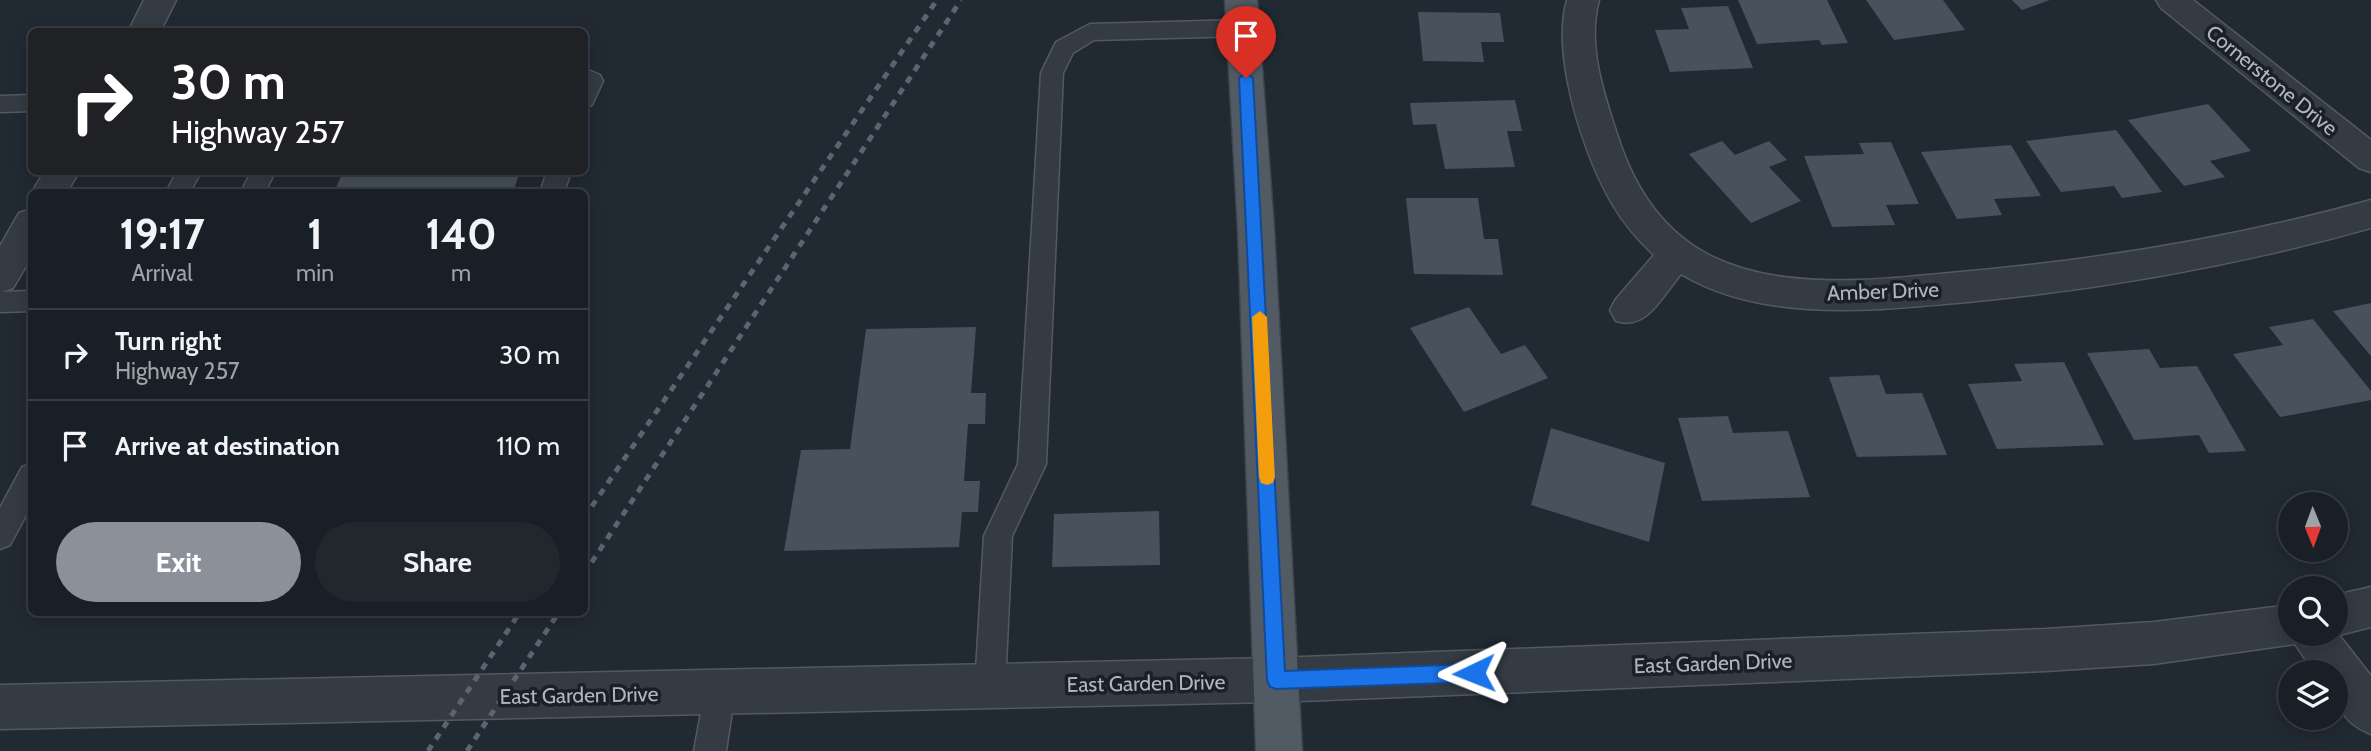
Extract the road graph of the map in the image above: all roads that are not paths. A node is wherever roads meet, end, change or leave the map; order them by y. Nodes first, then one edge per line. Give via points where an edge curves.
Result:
1 (160, 0) edge
2 (1583, 0) edge
3 (2172, 0) edge
4 (1242, 14) edge
5 (146, 28) edge
6 (28, 103) edge
7 (0, 104) edge
8 (2371, 159) edge
9 (2371, 214) edge
10 (28, 230) edge
11 (1677, 253) junction
12 (0, 278) edge
13 (28, 301) edge
14 (0, 302) edge
15 (1629, 310) dead end
16 (28, 484) edge
17 (0, 536) edge
18 (2371, 607) edge
19 (2348, 612) edge
20 (2278, 627) edge
21 (2321, 646) edge
22 (1276, 680) junction
23 (990, 687) junction
24 (720, 691) junction
25 (0, 707) edge
26 (2371, 712) edge
27 (710, 751) edge
28 (1279, 751) edge

1 - 5 street
2 - 11 street, Amber Drive via 1577,18 1578,47 1609,164 1637,216
3 - 8 street, Cornerstone Drive
4 - 22 main road
4 - 23 lane via 1090,32 1064,48 1052,73 1032,464 998,536
6 - 7 lane
9 - 11 street, Amber Drive via 2245,248 2102,273 1892,293 1792,291 1734,279
10 - 12 street
11 - 15 street
13 - 14 lane
16 - 17 lane
18 - 19 street
20 - 22 street, East Garden Drive via 2154,643 2059,649
21 - 26 street
22 - 23 street, East Garden Drive
22 - 28 main road
23 - 24 street, East Garden Drive
24 - 25 street, East Garden Drive
24 - 27 lane

